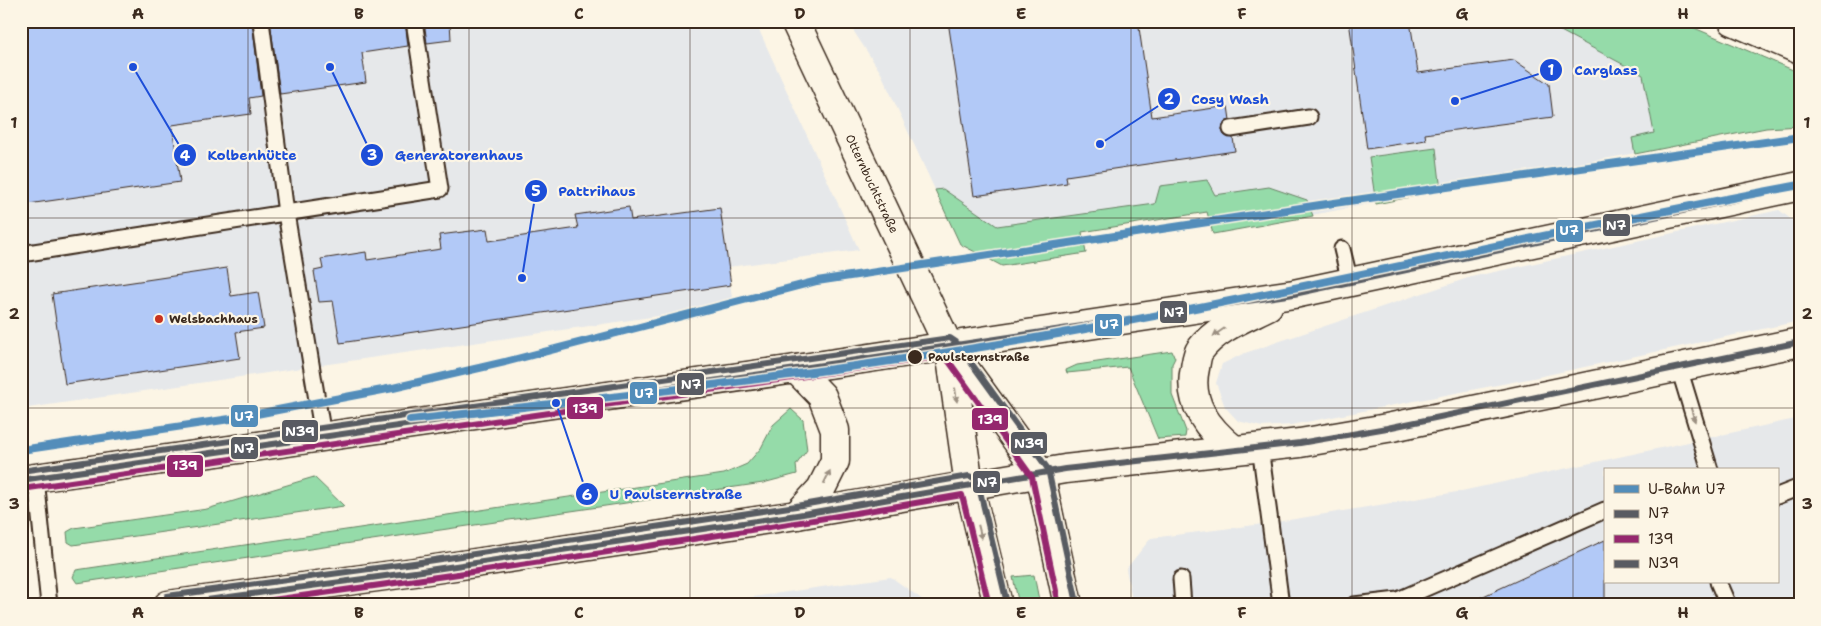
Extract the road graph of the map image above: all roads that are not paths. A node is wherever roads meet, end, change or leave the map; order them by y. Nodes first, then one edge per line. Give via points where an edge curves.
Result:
1 (261, 21) edge
2 (414, 21) edge
3 (795, 21) edge
4 (1733, 21) edge
5 (1800, 50) edge
6 (1309, 117) dead end
7 (1232, 130) dead end
8 (1800, 186) edge
9 (286, 213) junction
10 (1342, 249) dead end
11 (21, 254) edge
12 (1350, 282) junction
13 (1294, 294) junction
14 (1800, 342) edge
15 (949, 346) junction
16 (1678, 368) junction
17 (796, 369) junction
18 (323, 436) junction
19 (1260, 446) junction
20 (1233, 450) junction
21 (1709, 468) edge
22 (1040, 472) junction
23 (29, 479) edge
24 (969, 485) junction
25 (1800, 487) edge
26 (1778, 496) edge
27 (1604, 510) edge
28 (797, 515) junction
29 (1181, 579) dead end
30 (1719, 584) edge
31 (1398, 602) edge
32 (49, 605) edge
33 (168, 605) edge
34 (998, 605) edge
35 (1068, 605) edge
36 (1183, 605) edge
37 (1281, 605) edge
38 (1354, 605) edge
39 (1728, 605) edge

1 - 9 lane
2 - 9 lane via 440,190
3 - 15 main road, Otternbuchtstraße
4 - 5 main road
6 - 7 lane
8 - 12 main road
9 - 11 lane
9 - 18 lane
10 - 12 lane
12 - 13 main road
13 - 15 main road
13 -> 20 main road via 1232,323 1198,351 1192,379 1198,408 1213,434
14 - 16 main road
15 - 17 main road
15 - 22 main road
15 -> 24 main road
16 - 19 main road via 1387,428 1300,443
16 -> 21 lane
17 - 18 main road
28 -> 17 main road via 822,489 835,460 835,430 822,396
18 - 23 main road
19 - 20 main road
19 - 37 lane
20 - 22 main road
22 - 24 main road
22 - 35 main road
23 - 32 lane
24 - 28 main road
24 -> 34 main road
25 - 26 lane
27 - 31 lane
28 - 33 main road
29 - 36 lane
30 - 39 lane
31 - 38 lane

